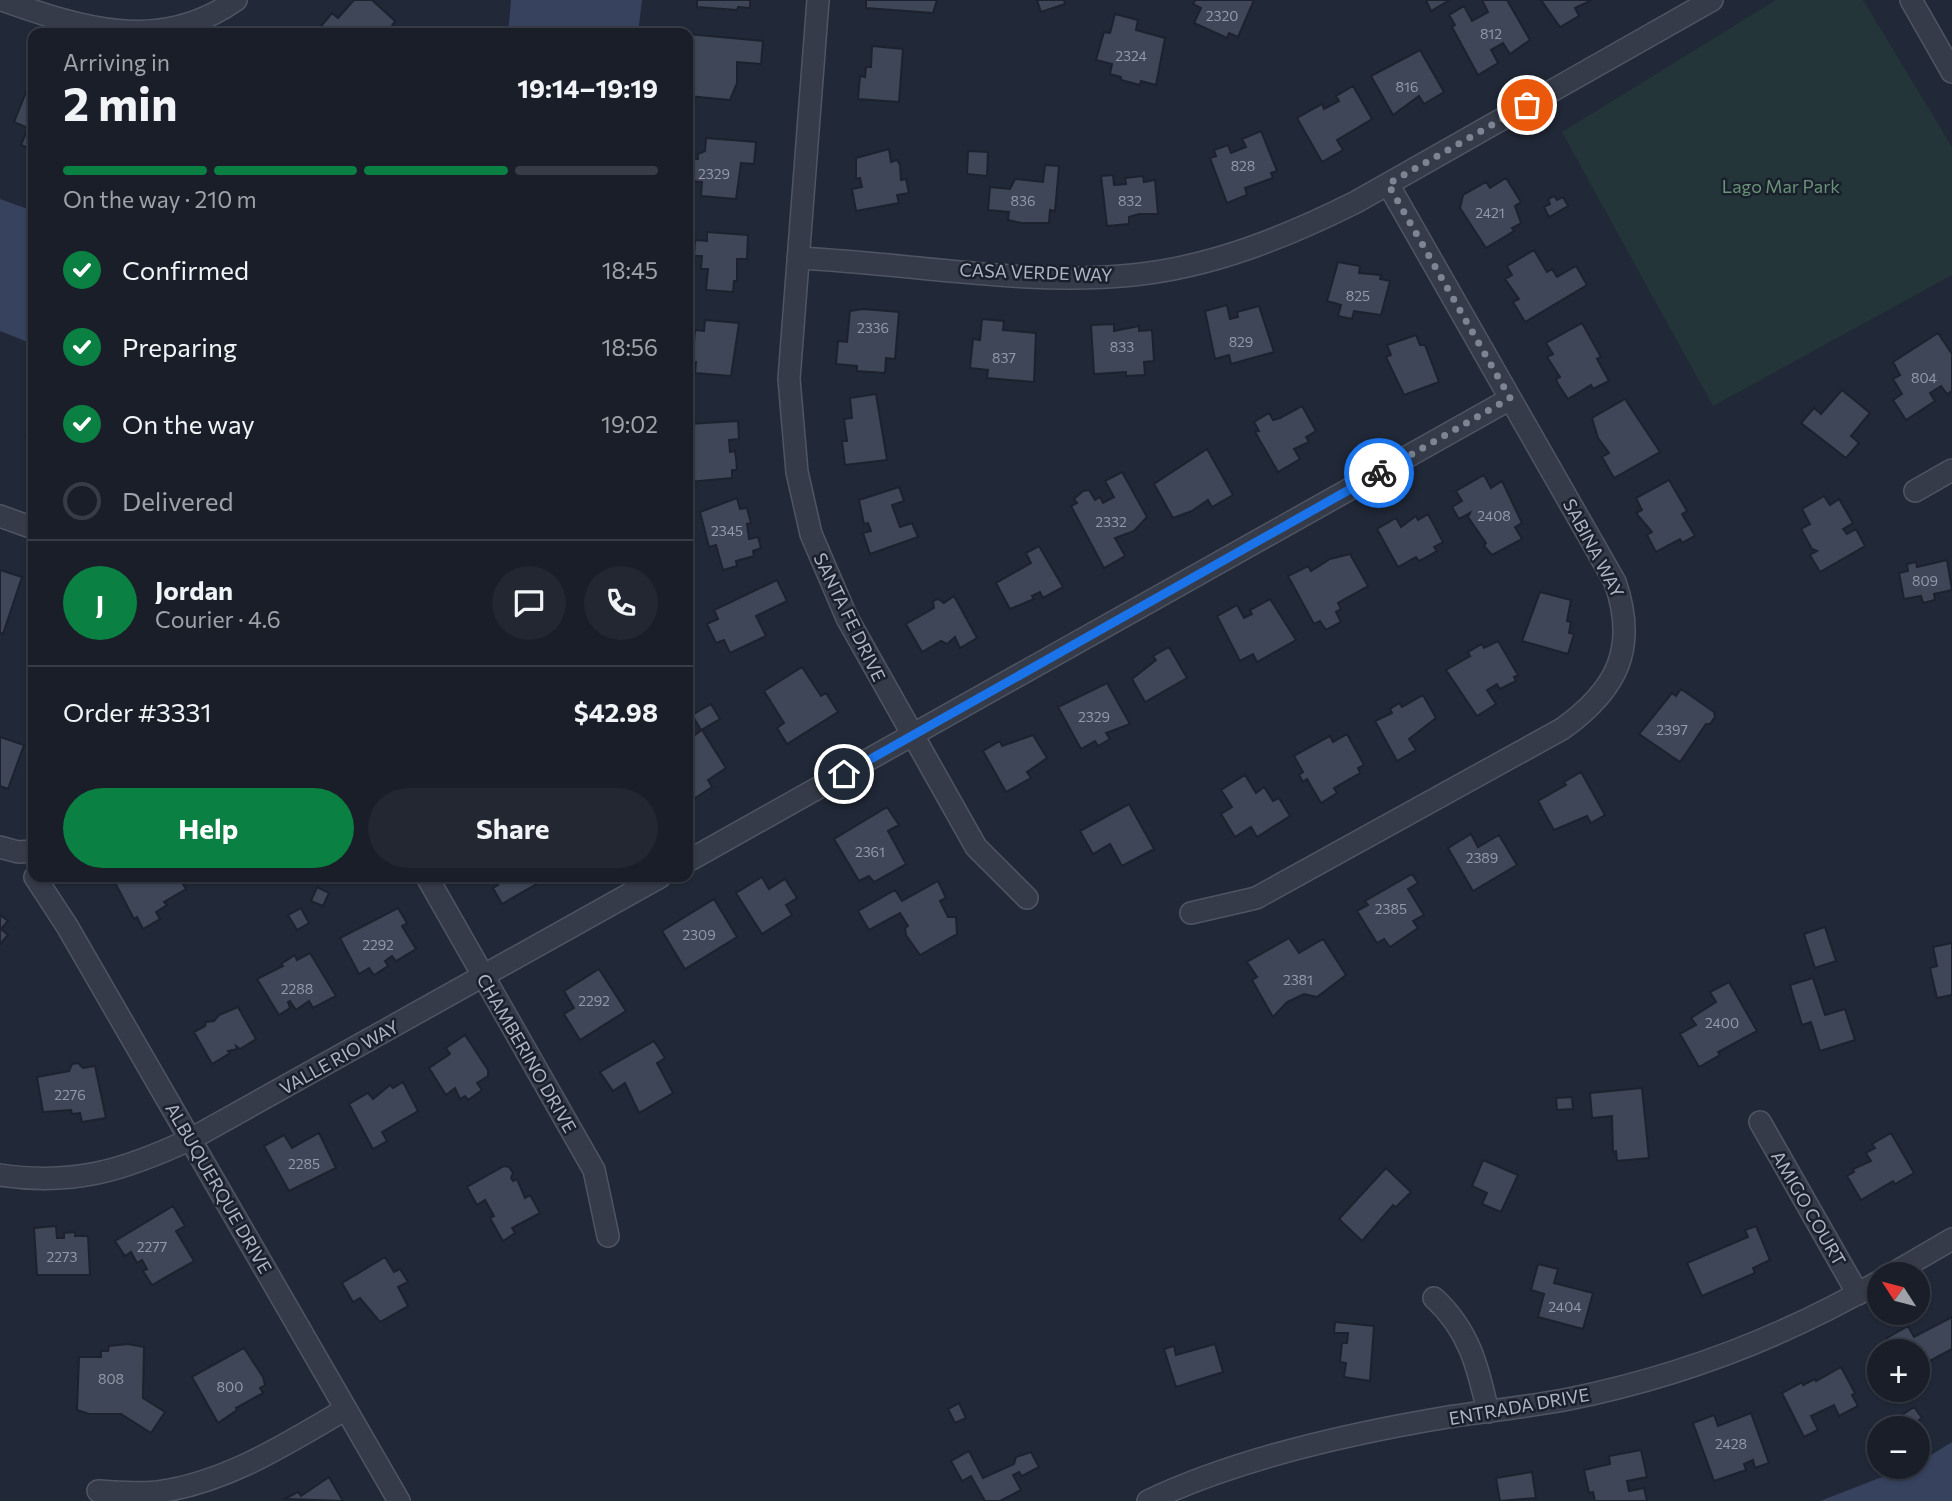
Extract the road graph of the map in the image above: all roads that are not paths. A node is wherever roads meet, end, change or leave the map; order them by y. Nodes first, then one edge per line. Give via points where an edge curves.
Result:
1 (2, 0) edge
2 (236, 0) edge
3 (818, 0) edge
4 (1712, 0) edge
5 (1911, 0) edge
6 (87, 28) edge
7 (168, 28) edge
8 (1952, 72) edge
9 (1388, 184) junction
10 (797, 258) junction
11 (1510, 398) junction
12 (1952, 470) edge
13 (1915, 491) dead end
14 (0, 516) edge
15 (28, 526) edge
16 (912, 736) junction
17 (17, 850) edge
18 (693, 858) edge
19 (28, 866) edge
20 (39, 882) edge
21 (430, 882) edge
22 (651, 882) edge
23 (1027, 898) dead end
24 (1191, 913) dead end
25 (483, 975) junction
26 (1760, 1122) dead end
27 (191, 1139) junction
28 (0, 1175) edge
29 (608, 1236) dead end
30 (1952, 1239) edge
31 (1913, 1262) edge
32 (1867, 1289) edge
33 (1858, 1294) junction
34 (1434, 1298) dead end
35 (346, 1409) junction
36 (1488, 1412) junction
37 (98, 1491) dead end
38 (399, 1501) edge
39 (1148, 1501) edge

1 - 6 street
2 - 7 street via 193,22
3 - 10 street, SANTA FE DRIVE
4 - 9 street, CASA VERDE WAY
5 - 8 street
9 - 10 street, CASA VERDE WAY via 1309,226 1245,250 1133,275 993,273
9 - 11 street, SABINA WAY
10 - 16 street, SANTA FE DRIVE via 789,379 791,420 811,534 847,618
11 - 16 street
11 - 24 street, SABINA WAY via 1615,582 1623,604 1624,647 1602,695 1562,729 1256,898
12 - 13 street
14 - 15 street
16 - 18 street
16 - 23 street, SANTA FE DRIVE via 976,847
17 - 19 street, ALBUQUERQUE DRIVE
20 - 27 street, ALBUQUERQUE DRIVE
21 - 25 street, CHAMBERINO DRIVE
22 - 25 street, VALLE RIO WAY
25 - 27 street, VALLE RIO WAY
25 - 29 street, CHAMBERINO DRIVE via 594,1170
26 - 33 street, AMIGO COURT
27 - 28 street, VALLE RIO WAY via 132,1166 99,1174 34,1180
27 - 35 street, ALBUQUERQUE DRIVE
30 - 31 street
32 - 33 street, ENTRADA DRIVE
33 - 36 street, ENTRADA DRIVE via 1747,1346 1682,1370 1576,1397
34 - 36 street via 1463,1330
35 - 37 street via 255,1461 194,1485 156,1492
35 - 38 street, ALBUQUERQUE DRIVE
36 - 39 street, ENTRADA DRIVE via 1360,1435 1240,1466

